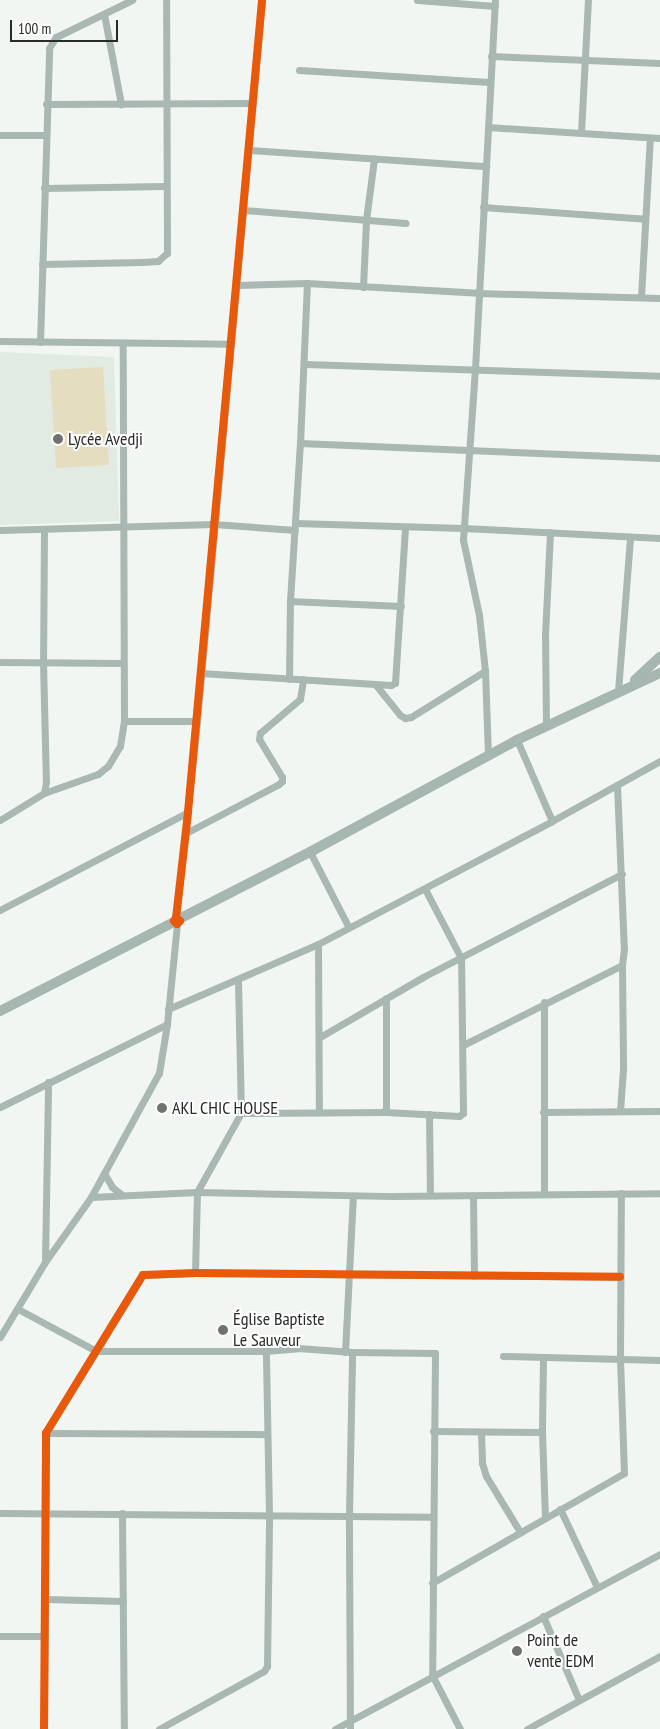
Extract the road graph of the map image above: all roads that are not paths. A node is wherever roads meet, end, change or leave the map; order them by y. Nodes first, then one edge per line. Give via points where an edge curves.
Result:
1 (132, 0) edge
2 (166, 0) edge
3 (262, 0) edge
4 (417, 0) edge
5 (588, 0) edge
6 (495, 3) edge
7 (104, 14) junction
8 (492, 56) junction
9 (586, 60) junction
10 (660, 63) edge
11 (299, 70) dead end
12 (489, 82) junction
13 (167, 103) junction
14 (253, 103) junction
15 (46, 104) junction
16 (121, 104) junction
17 (488, 127) junction
18 (581, 133) junction
19 (0, 135) edge
20 (46, 135) junction
21 (650, 138) junction
22 (660, 138) edge
23 (249, 150) junction
24 (374, 159) junction
25 (486, 166) junction
26 (165, 186) junction
27 (44, 188) junction
28 (483, 207) junction
29 (244, 210) junction
30 (645, 219) junction
31 (366, 220) junction
32 (405, 223) dead end
33 (42, 264) junction
34 (307, 283) junction
35 (237, 285) junction
36 (363, 287) junction
37 (478, 293) junction
38 (641, 297) junction
39 (660, 298) edge
40 (0, 342) edge
41 (40, 342) junction
42 (123, 343) junction
43 (230, 344) junction
44 (305, 364) junction
45 (475, 369) junction
46 (660, 376) edge
47 (300, 444) junction
48 (469, 449) junction
49 (660, 458) edge
50 (214, 524) junction
51 (295, 526) junction
52 (122, 527) junction
53 (405, 527) junction
54 (463, 528) junction
55 (0, 530) edge
56 (44, 530) junction
57 (550, 532) junction
58 (630, 537) junction
59 (660, 538) edge
60 (290, 601) junction
61 (401, 606) junction
62 (660, 658) edge
63 (0, 662) edge
64 (43, 662) junction
65 (123, 663) junction
66 (485, 670) junction
67 (200, 673) junction
68 (660, 673) edge
69 (289, 679) junction
70 (303, 679) junction
71 (376, 684) junction
72 (629, 686) junction
73 (618, 691) junction
74 (124, 721) junction
75 (197, 721) junction
76 (546, 726) junction
77 (517, 740) junction
78 (488, 756) junction
79 (660, 761) edge
80 (617, 785) junction
81 (44, 792) junction
82 (188, 812) junction
83 (0, 820) edge
84 (552, 821) junction
85 (186, 833) junction
86 (310, 852) junction
87 (622, 874) junction
88 (424, 889) junction
89 (0, 910) edge
90 (177, 921) junction
91 (349, 928) junction
92 (318, 944) junction
93 (461, 958) junction
94 (622, 965) junction
95 (238, 980) junction
96 (386, 998) junction
97 (544, 1002) junction
98 (168, 1009) junction
99 (0, 1011) edge
100 (167, 1024) junction
101 (320, 1037) junction
102 (463, 1045) junction
103 (48, 1082) junction
104 (0, 1107) edge
105 (620, 1111) junction
106 (660, 1111) edge
107 (319, 1112) junction
108 (386, 1112) junction
109 (543, 1112) junction
110 (241, 1113) junction
111 (429, 1114) junction
112 (104, 1173) junction
113 (197, 1192) junction
114 (621, 1193) junction
115 (660, 1193) edge
116 (544, 1194) junction
117 (122, 1195) junction
118 (353, 1196) junction
119 (430, 1196) junction
120 (473, 1196) junction
121 (91, 1197) junction
122 (45, 1262) junction
123 (195, 1273) junction
124 (348, 1275) junction
125 (474, 1276) junction
126 (620, 1277) junction
127 (18, 1309) junction
128 (0, 1337) edge
129 (96, 1351) junction
130 (266, 1351) junction
131 (348, 1352) junction
132 (502, 1356) dead end
133 (542, 1358) junction
134 (620, 1359) junction
135 (660, 1360) edge
136 (433, 1431) junction
137 (481, 1432) junction
138 (542, 1432) junction
139 (46, 1433) junction
140 (268, 1434) junction
141 (560, 1509) junction
142 (0, 1512) edge
143 (45, 1513) junction
144 (122, 1513) junction
145 (269, 1514) junction
146 (349, 1515) junction
147 (432, 1517) junction
148 (545, 1517) junction
149 (520, 1532) junction
150 (660, 1554) edge
151 (432, 1583) junction
152 (597, 1587) junction
153 (45, 1599) junction
154 (123, 1601) junction
155 (543, 1616) junction
156 (0, 1636) edge
157 (45, 1636) junction
158 (660, 1656) edge
159 (432, 1675) junction
160 (579, 1700) junction
161 (350, 1721) junction
162 (44, 1729) edge
163 (124, 1729) edge
164 (158, 1729) edge
165 (335, 1729) edge
166 (350, 1729) edge
167 (460, 1729) edge
168 (527, 1729) edge

1 - 7 street
2 - 13 street
3 - 14 street
4 - 6 street
5 - 9 street
6 - 8 street
7 - 15 street via 56,37 51,43 48,48
7 - 16 street
8 - 9 street
8 - 12 street
9 - 10 street
9 - 18 street
11 - 12 street
12 - 17 street
13 - 14 street
13 - 16 street
13 - 26 street
14 - 23 street
15 - 16 street
15 - 20 street
17 - 18 street
17 - 25 street
18 - 21 street
19 - 20 street
20 - 27 street
21 - 22 street
21 - 30 street
23 - 24 street
23 - 29 street
24 - 25 street
24 - 31 street
25 - 28 street
26 - 27 street
26 - 33 street via 168,248 167,254 158,261
27 - 33 street
28 - 30 street
28 - 37 street
29 - 31 street
29 - 35 street
30 - 38 street
31 - 32 street
31 - 36 street
33 - 41 street
34 - 35 street
34 - 36 street
34 - 44 street
35 - 43 street
36 - 37 street
37 - 38 street
37 - 45 street
38 - 39 street
40 - 41 street
41 - 42 street
42 - 43 street
42 - 52 street
43 - 50 street
44 - 45 street
44 - 47 street
45 - 46 street
45 - 48 street
47 - 48 street
47 - 51 street
48 - 49 street
48 - 54 street
50 - 51 street
50 - 52 street
50 - 67 street
51 - 53 street
51 - 60 street
52 - 56 street
52 - 65 street
53 - 54 street
53 - 61 street
54 - 57 street
54 - 66 street via 479,614
55 - 56 street
56 - 64 street
57 - 58 street
57 - 76 street via 545,635
58 - 59 street
58 - 73 street
60 - 61 street
60 - 69 street
61 - 71 street via 397,679 390,685
62 - 72 street
63 - 64 street
64 - 65 street
64 - 81 street
65 - 74 street
66 - 71 street via 405,718
66 - 78 street
67 - 69 street
67 - 75 street
68 - 72 street
69 - 70 street
70 - 71 street
70 - 85 street via 300,699 260,733 259,740 282,781
72 - 73 street
73 - 76 street
74 - 75 street
74 - 81 street via 120,746 108,766 98,774
75 - 82 street
76 - 77 street
77 - 78 street
77 - 84 street
78 - 86 street
79 - 80 street
80 - 84 street
80 - 87 street
81 - 83 street
82 - 85 street
82 - 89 street
84 - 88 street
85 - 90 street
86 - 90 street
86 - 91 street
87 - 93 street
87 - 94 street
88 - 91 street
88 - 93 street
90 - 98 street
90 - 99 street
91 - 92 street
92 - 95 street
92 - 101 street
93 - 96 street
93 - 102 street
94 - 97 street
94 - 105 street
95 - 98 street
95 - 110 street
96 - 101 street
96 - 108 street
97 - 102 street
97 - 109 street
98 - 100 street
100 - 103 street
100 - 112 street via 158,1073
101 - 107 street
102 - 111 street via 463,1113 459,1116
103 - 104 street
103 - 122 street
105 - 106 street
105 - 109 street
107 - 108 street
107 - 110 street
108 - 111 street
109 - 116 street
110 - 113 street
111 - 119 street
112 - 117 street via 112,1187
112 - 121 street
113 - 117 street
113 - 118 street
113 - 123 street
114 - 115 street
114 - 116 street
114 - 126 street
116 - 120 street
117 - 121 street
118 - 119 street
118 - 124 street
119 - 120 street
120 - 125 street
121 - 122 street
122 - 127 street
123 - 124 street
123 - 129 street via 143,1275
124 - 125 street
124 - 131 street
125 - 126 street
126 - 134 street
127 - 128 street
127 - 129 street
129 - 130 street
129 - 139 street
130 - 131 street via 298,1348
130 - 140 street
131 - 136 street via 435,1353
131 - 146 street
132 - 133 street
133 - 134 street
133 - 138 street
134 - 135 street
134 - 141 street via 624,1473
136 - 137 street
136 - 147 street
137 - 138 street
137 - 149 street via 484,1469
138 - 148 street
139 - 140 street
139 - 143 street
140 - 145 street
141 - 148 street
141 - 152 street
142 - 143 street
143 - 144 street
143 - 153 street
144 - 145 street
144 - 154 street
145 - 146 street
145 - 164 street via 266,1669
146 - 147 street
146 - 161 street
147 - 151 street
148 - 149 street
149 - 151 street
150 - 152 street
151 - 159 street
152 - 155 street
153 - 154 street
153 - 157 street
154 - 163 street
155 - 159 street
155 - 160 street
156 - 157 street
157 - 162 street
158 - 160 street
159 - 161 street
159 - 167 street
160 - 168 street
161 - 165 street
161 - 166 street

